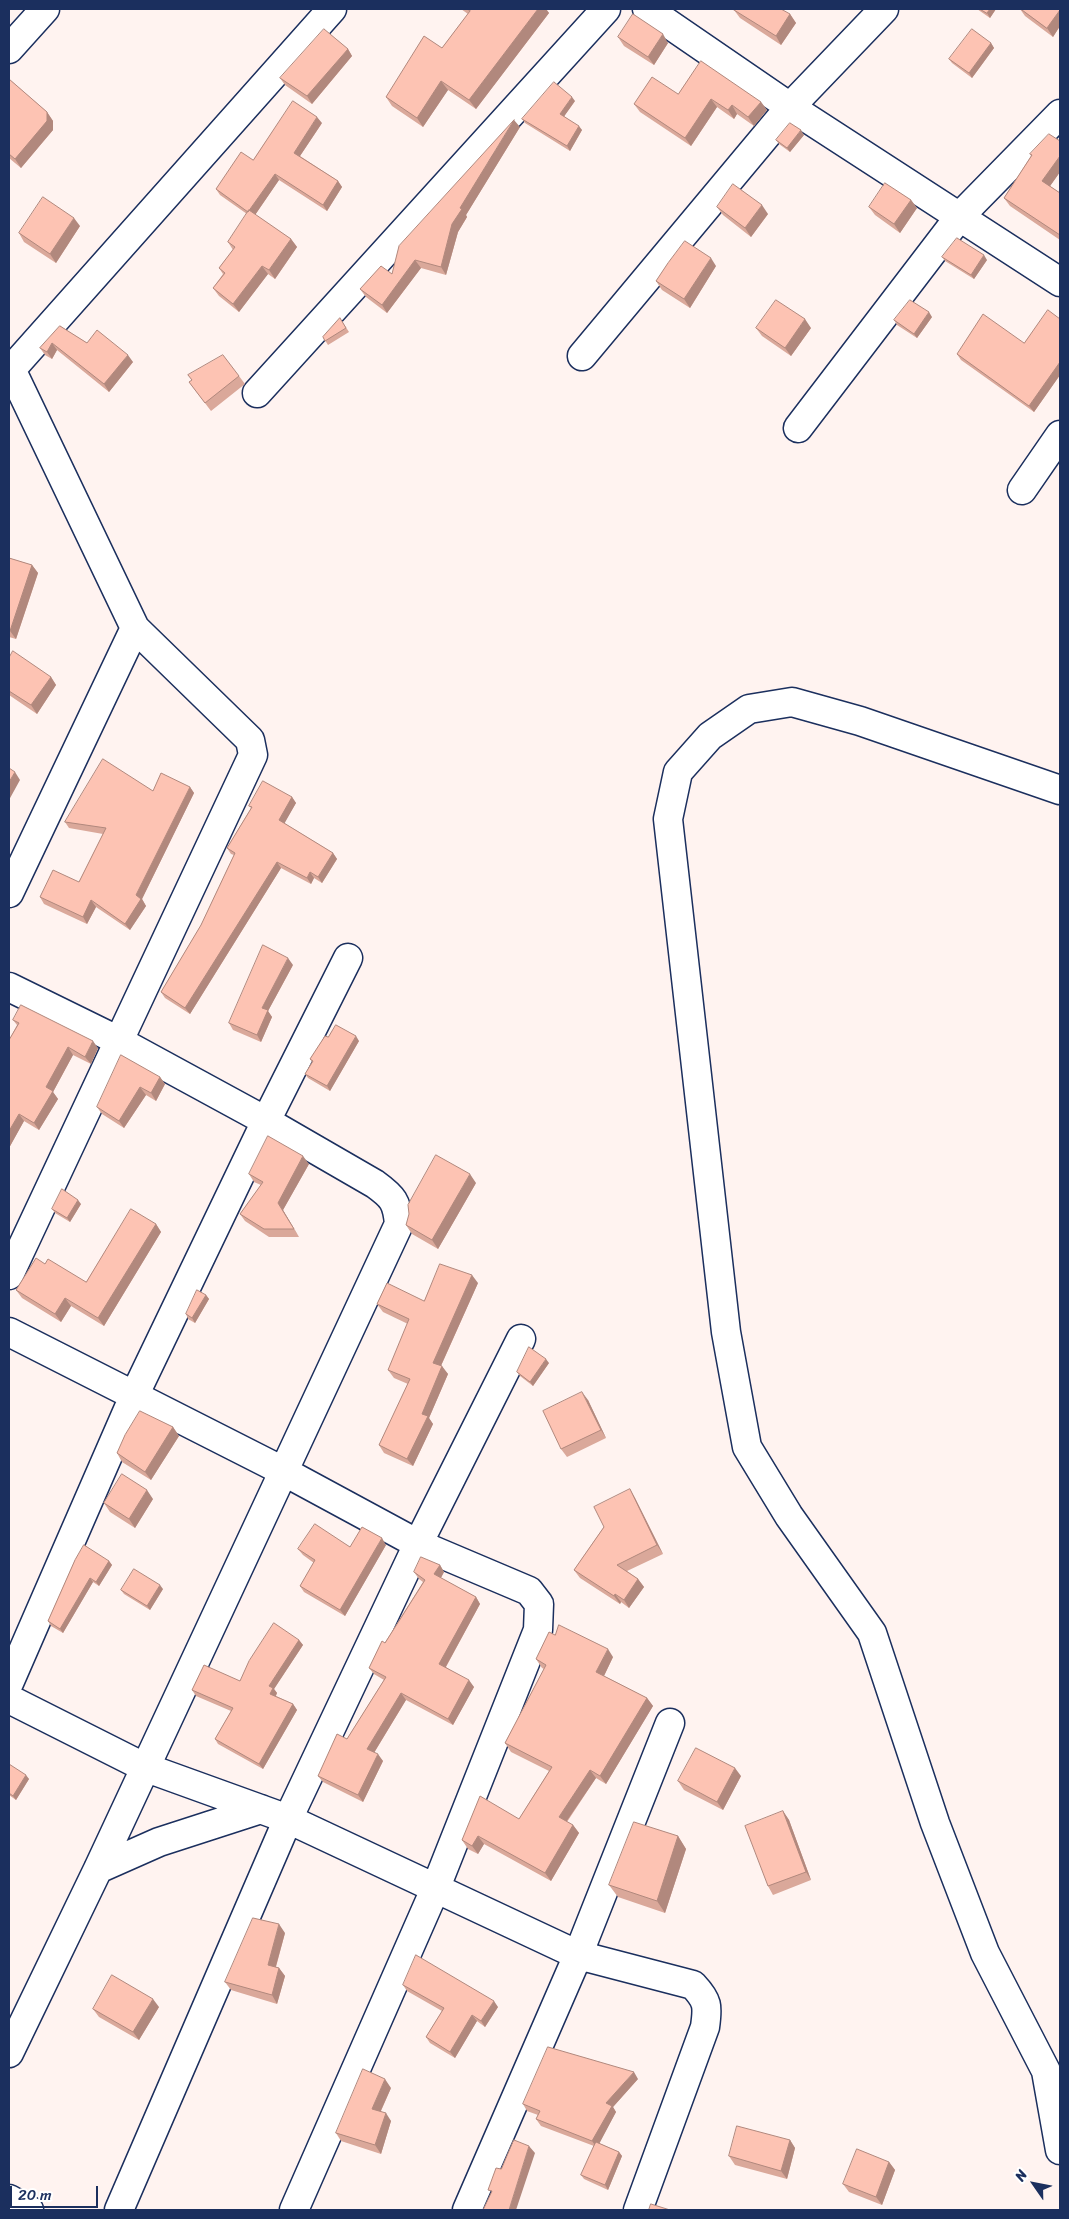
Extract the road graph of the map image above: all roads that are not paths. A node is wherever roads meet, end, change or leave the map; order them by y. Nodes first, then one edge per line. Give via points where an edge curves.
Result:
1 (45, 9) edge
2 (332, 9) edge
3 (606, 9) edge
4 (647, 9) edge
5 (884, 9) edge
6 (9, 49) edge
7 (790, 108) junction
8 (1060, 114) edge
9 (960, 216) junction
10 (1060, 282) edge
11 (582, 356) dead end
12 (10, 370) edge
13 (257, 393) dead end
14 (798, 428) dead end
15 (1060, 435) edge
16 (1022, 490) dead end
17 (135, 628) junction
18 (1060, 790) edge
19 (9, 893) edge
20 (348, 958) dead end
21 (9, 987) edge
22 (119, 1041) junction
23 (266, 1121) junction
24 (9, 1275) edge
25 (9, 1332) edge
26 (521, 1339) dead end
27 (134, 1396) junction
28 (283, 1472) junction
29 (418, 1544) junction
30 (9, 1684) edge
31 (9, 1699) edge
32 (670, 1723) dead end
33 (144, 1767) junction
34 (261, 1809) junction
35 (288, 1819) junction
36 (98, 1869) junction
37 (436, 1887) junction
38 (578, 1955) junction
39 (9, 2052) edge
40 (1060, 2150) edge
41 (9, 2199) edge
42 (29, 2210) edge
43 (120, 2210) edge
44 (294, 2210) edge
45 (467, 2210) edge
46 (640, 2210) edge

1 - 6 street
2 - 12 street
3 - 13 street
4 - 7 street
5 - 7 street
7 - 9 street
7 - 11 street
8 - 9 street
9 - 10 street
9 - 14 street
12 - 17 street
15 - 16 street
17 - 19 street
17 - 22 street via 250,740 253,755
18 - 40 street via 860,720 792,702 749,709 710,736 678,772 668,819 726,1332 748,1447 789,1516 872,1633 934,1823 985,1953 1046,2070
20 - 23 street
21 - 22 street
22 - 23 street
22 - 24 street
23 - 27 street
23 - 28 street via 390,1194 398,1207 399,1224
25 - 27 street
26 - 29 street
27 - 28 street
27 - 30 street
28 - 29 street
28 - 33 street
29 - 35 street
29 - 37 street via 529,1591 539,1604 538,1630
31 - 33 street
32 - 38 street
33 - 34 street
33 - 36 street
34 - 35 street
34 - 36 street via 159,1842
35 - 37 street
35 - 43 street
36 - 39 street
37 - 38 street
37 - 44 street
38 - 45 street
38 - 46 street via 693,1985 708,2007 705,2027
41 - 42 street

